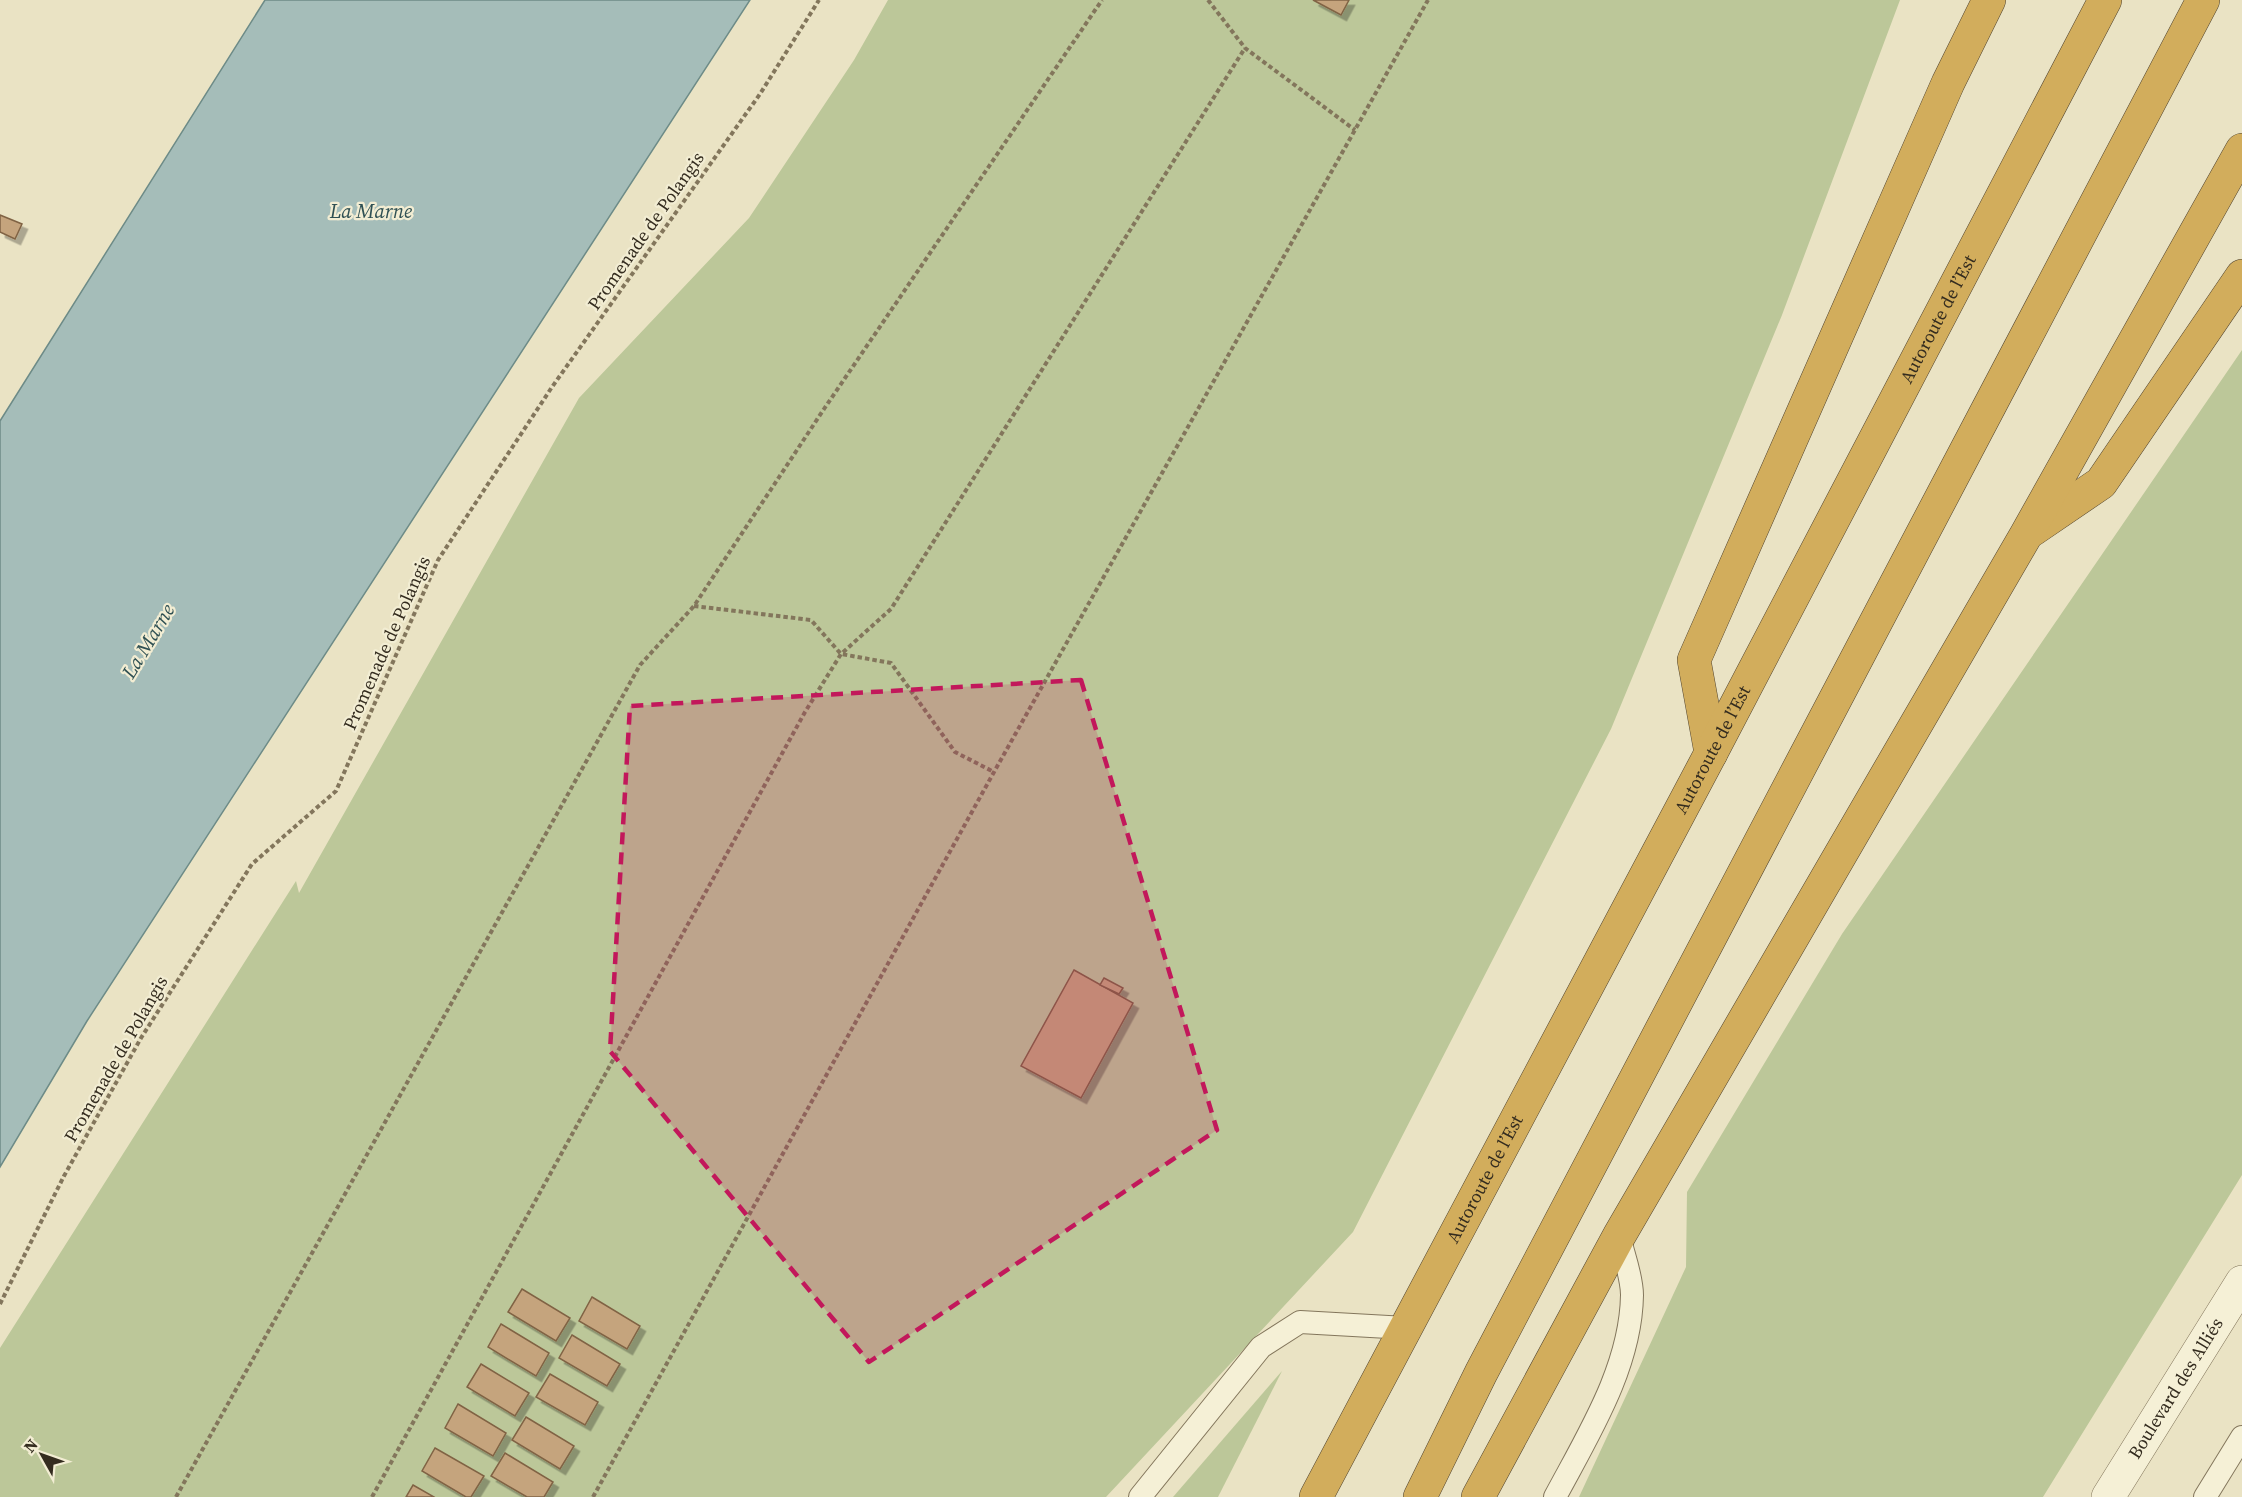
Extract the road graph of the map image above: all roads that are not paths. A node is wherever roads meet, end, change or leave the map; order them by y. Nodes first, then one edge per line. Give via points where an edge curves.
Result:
1 (1964, 0) edge
2 (1989, 0) edge
3 (2105, 0) edge
4 (2203, 0) edge
5 (1948, 82) junction
6 (2242, 150) edge
7 (2242, 276) edge
8 (2026, 535) junction
9 (1711, 753) junction
10 (1619, 1236) junction
11 (2240, 1290) edge
12 (1406, 1328) junction
13 (2242, 1437) edge
14 (1140, 1497) edge
15 (1316, 1497) edge
16 (1420, 1497) edge
17 (1478, 1497) edge
18 (1556, 1497) edge
19 (2108, 1497) edge
20 (2205, 1497) edge

1 - 5 highway
2 - 5 highway
3 - 9 highway, Autoroute de l’Est
4 - 16 highway via 1486,1362
5 - 9 highway via 1695,660
6 - 8 highway
7 - 8 highway via 2101,483
8 - 10 highway
9 - 12 highway, Autoroute de l’Est
10 - 17 highway
10 - 18 lane via 1632,1293 1626,1342 1600,1412
11 - 19 street, Boulevard des Alliés
12 - 14 lane via 1300,1322 1261,1347
12 - 15 highway, Autoroute de l’Est
13 - 20 lane

